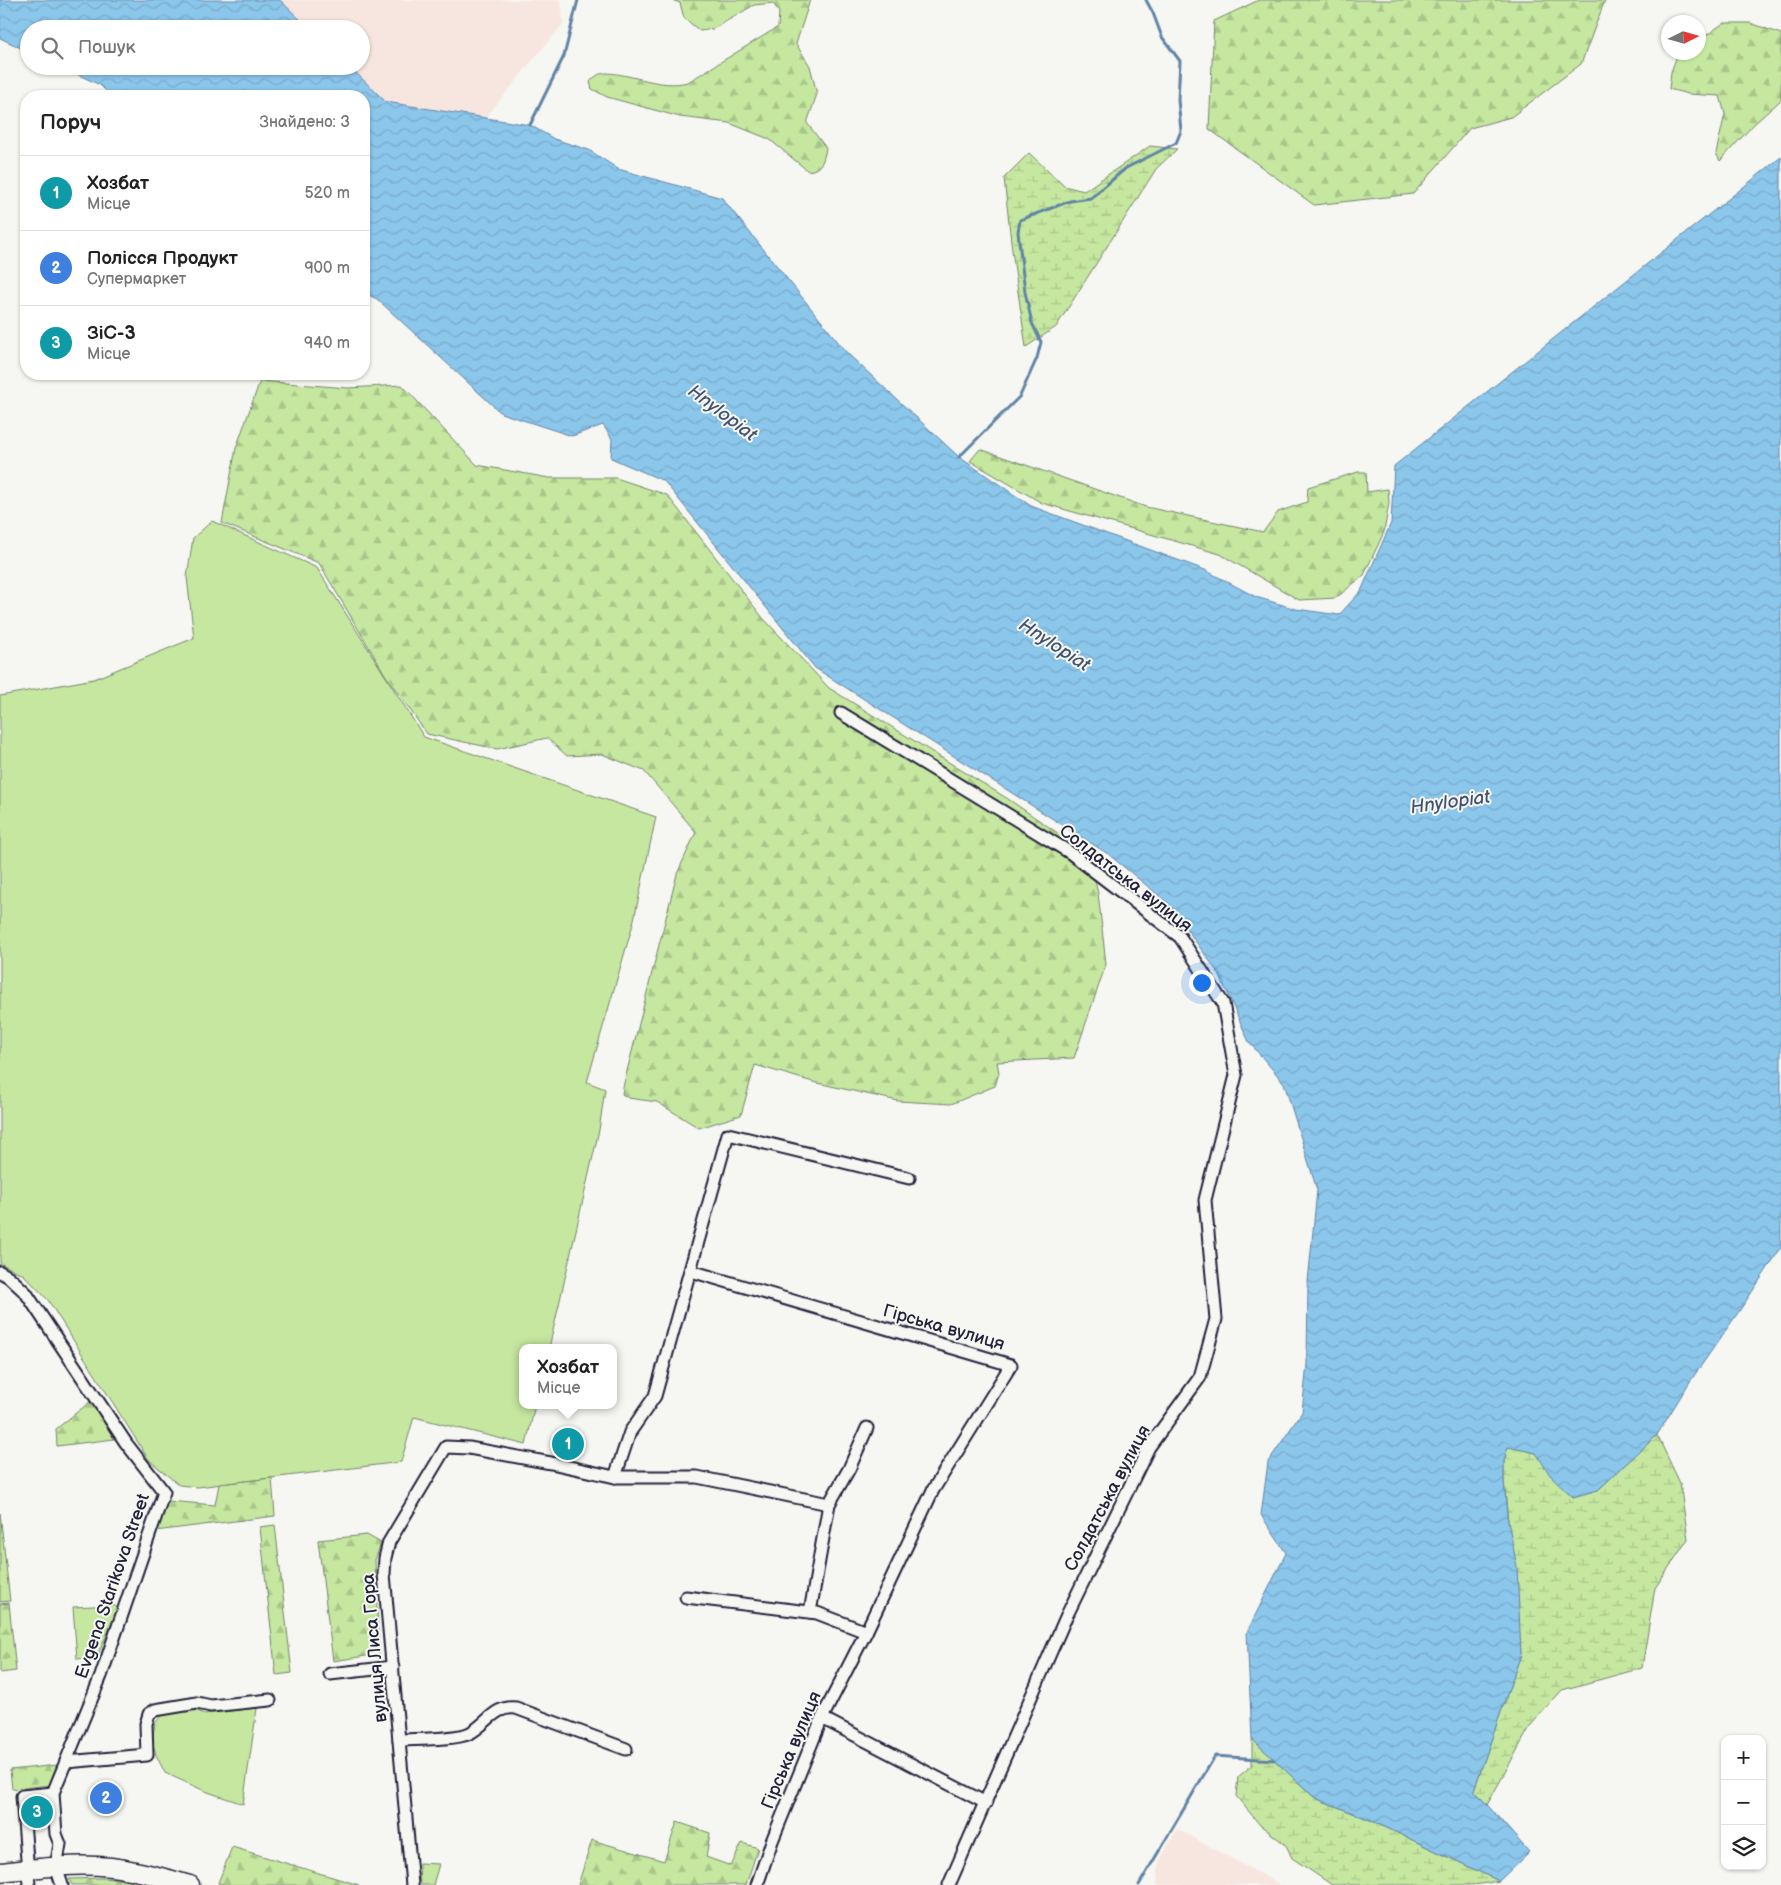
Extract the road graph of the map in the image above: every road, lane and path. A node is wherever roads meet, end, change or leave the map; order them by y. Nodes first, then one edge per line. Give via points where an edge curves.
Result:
1 (841, 712) dead end
2 (909, 1178) dead end
3 (691, 1271) junction
4 (0, 1272) edge
5 (867, 1428) dead end
6 (615, 1478) junction
7 (829, 1504) junction
8 (686, 1597) dead end
9 (810, 1612) junction
10 (866, 1632) junction
11 (392, 1667) junction
12 (330, 1674) dead end
13 (270, 1700) dead end
14 (822, 1718) junction
15 (399, 1740) junction
16 (626, 1749) dead end
17 (66, 1762) junction
18 (53, 1793) junction
19 (986, 1803) junction
20 (56, 1867) junction
21 (0, 1872) edge
22 (29, 1877) edge
23 (62, 1885) edge
24 (190, 1885) edge
25 (412, 1885) edge
26 (757, 1885) edge
27 (949, 1885) edge

1 - 19 street, Солдатська вулиця via 1069,852 1180,937 1223,1004 1236,1075 1205,1200 1216,1319 1200,1377 1150,1447 1066,1617
2 - 3 street via 728,1134
3 - 6 street via 655,1396 630,1432
3 - 10 street, Гірська вулиця via 1011,1365 933,1490
4 - 17 street, Evgena Starikova Street via 26,1293 126,1444 164,1492 100,1676
5 - 7 street
6 - 7 street via 697,1477
6 - 11 street, вулиця Лиса Гора via 551,1463 446,1446 389,1542 385,1558
7 - 9 street
8 - 9 street
9 - 10 street
10 - 14 street, Гірська вулиця
11 - 12 street
11 - 15 street, вулиця Лиса Гора
13 - 17 street via 211,1706 197,1703 155,1710 148,1714 146,1724 148,1755
14 - 19 street
14 - 26 street, Гірська вулиця
15 - 16 street via 469,1734 507,1707
15 - 25 street, вулиця Лиса Гора
17 - 18 street, Evgena Starikova Street
18 - 20 street, Evgena Starikova Street via 56,1834 60,1844
18 - 22 street via 22,1796
19 - 27 street, Солдатська вулиця
20 - 22 main road
20 - 23 street
20 - 24 main road via 112,1867
21 - 22 main road

